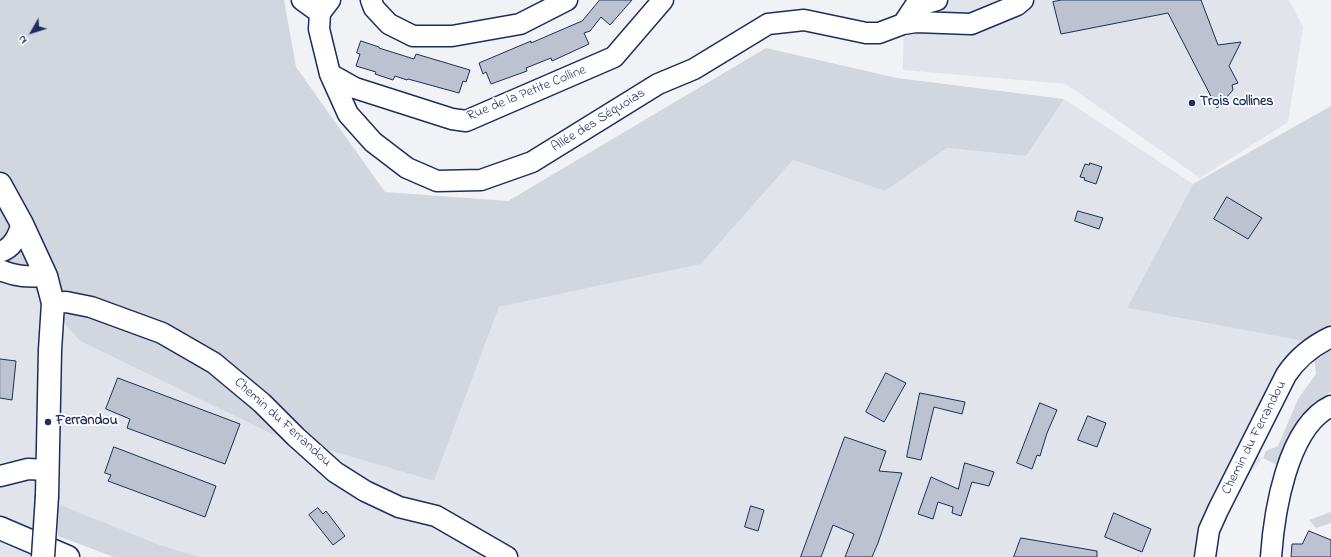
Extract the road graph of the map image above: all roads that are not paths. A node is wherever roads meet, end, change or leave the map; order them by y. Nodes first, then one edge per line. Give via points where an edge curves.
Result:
1 (302, 0) edge
2 (371, 0) edge
3 (567, 0) edge
4 (664, 0) edge
5 (937, 0) edge
6 (1023, 0) edge
7 (325, 6) edge
8 (903, 24) junction
9 (330, 74) junction
10 (0, 184) edge
11 (22, 224) junction
12 (0, 252) edge
13 (0, 270) edge
14 (46, 276) junction
15 (53, 303) junction
16 (1331, 337) edge
17 (1331, 406) edge
18 (47, 470) junction
19 (0, 476) edge
20 (0, 528) edge
21 (43, 557) edge
22 (68, 557) edge
23 (507, 557) edge
24 (1205, 557) edge
25 (1272, 557) edge

1 - 7 street
2 - 3 street via 374,8 389,24 413,36 452,36 520,24
4 - 9 street, Rue de la Petite Colline via 614,57 466,121 452,119 355,88
5 - 8 street via 915,6
6 - 8 street, Allée des Séquoias via 1018,5 971,24
7 - 9 street via 319,29
8 - 9 street, Allée des Séquoias via 879,33 866,33 804,20 768,24 694,68 658,84 532,162 481,180 436,181 407,168 373,142 348,114
10 - 11 main road
11 - 12 street via 14,242
11 - 14 main road
13 - 14 street via 26,277
14 - 15 main road
15 - 18 main road
15 - 23 street, Chemin du Ferrandou via 66,302 91,307 162,333 214,363 262,403 335,472 365,491 398,507 436,516
16 - 24 street, Chemin du Ferrandou via 1299,358 1286,375 1218,510 1210,530
17 - 25 street via 1317,415 1305,430 1284,476 1272,540
18 - 19 street via 28,469
18 - 21 main road, bridge
20 - 22 main road

